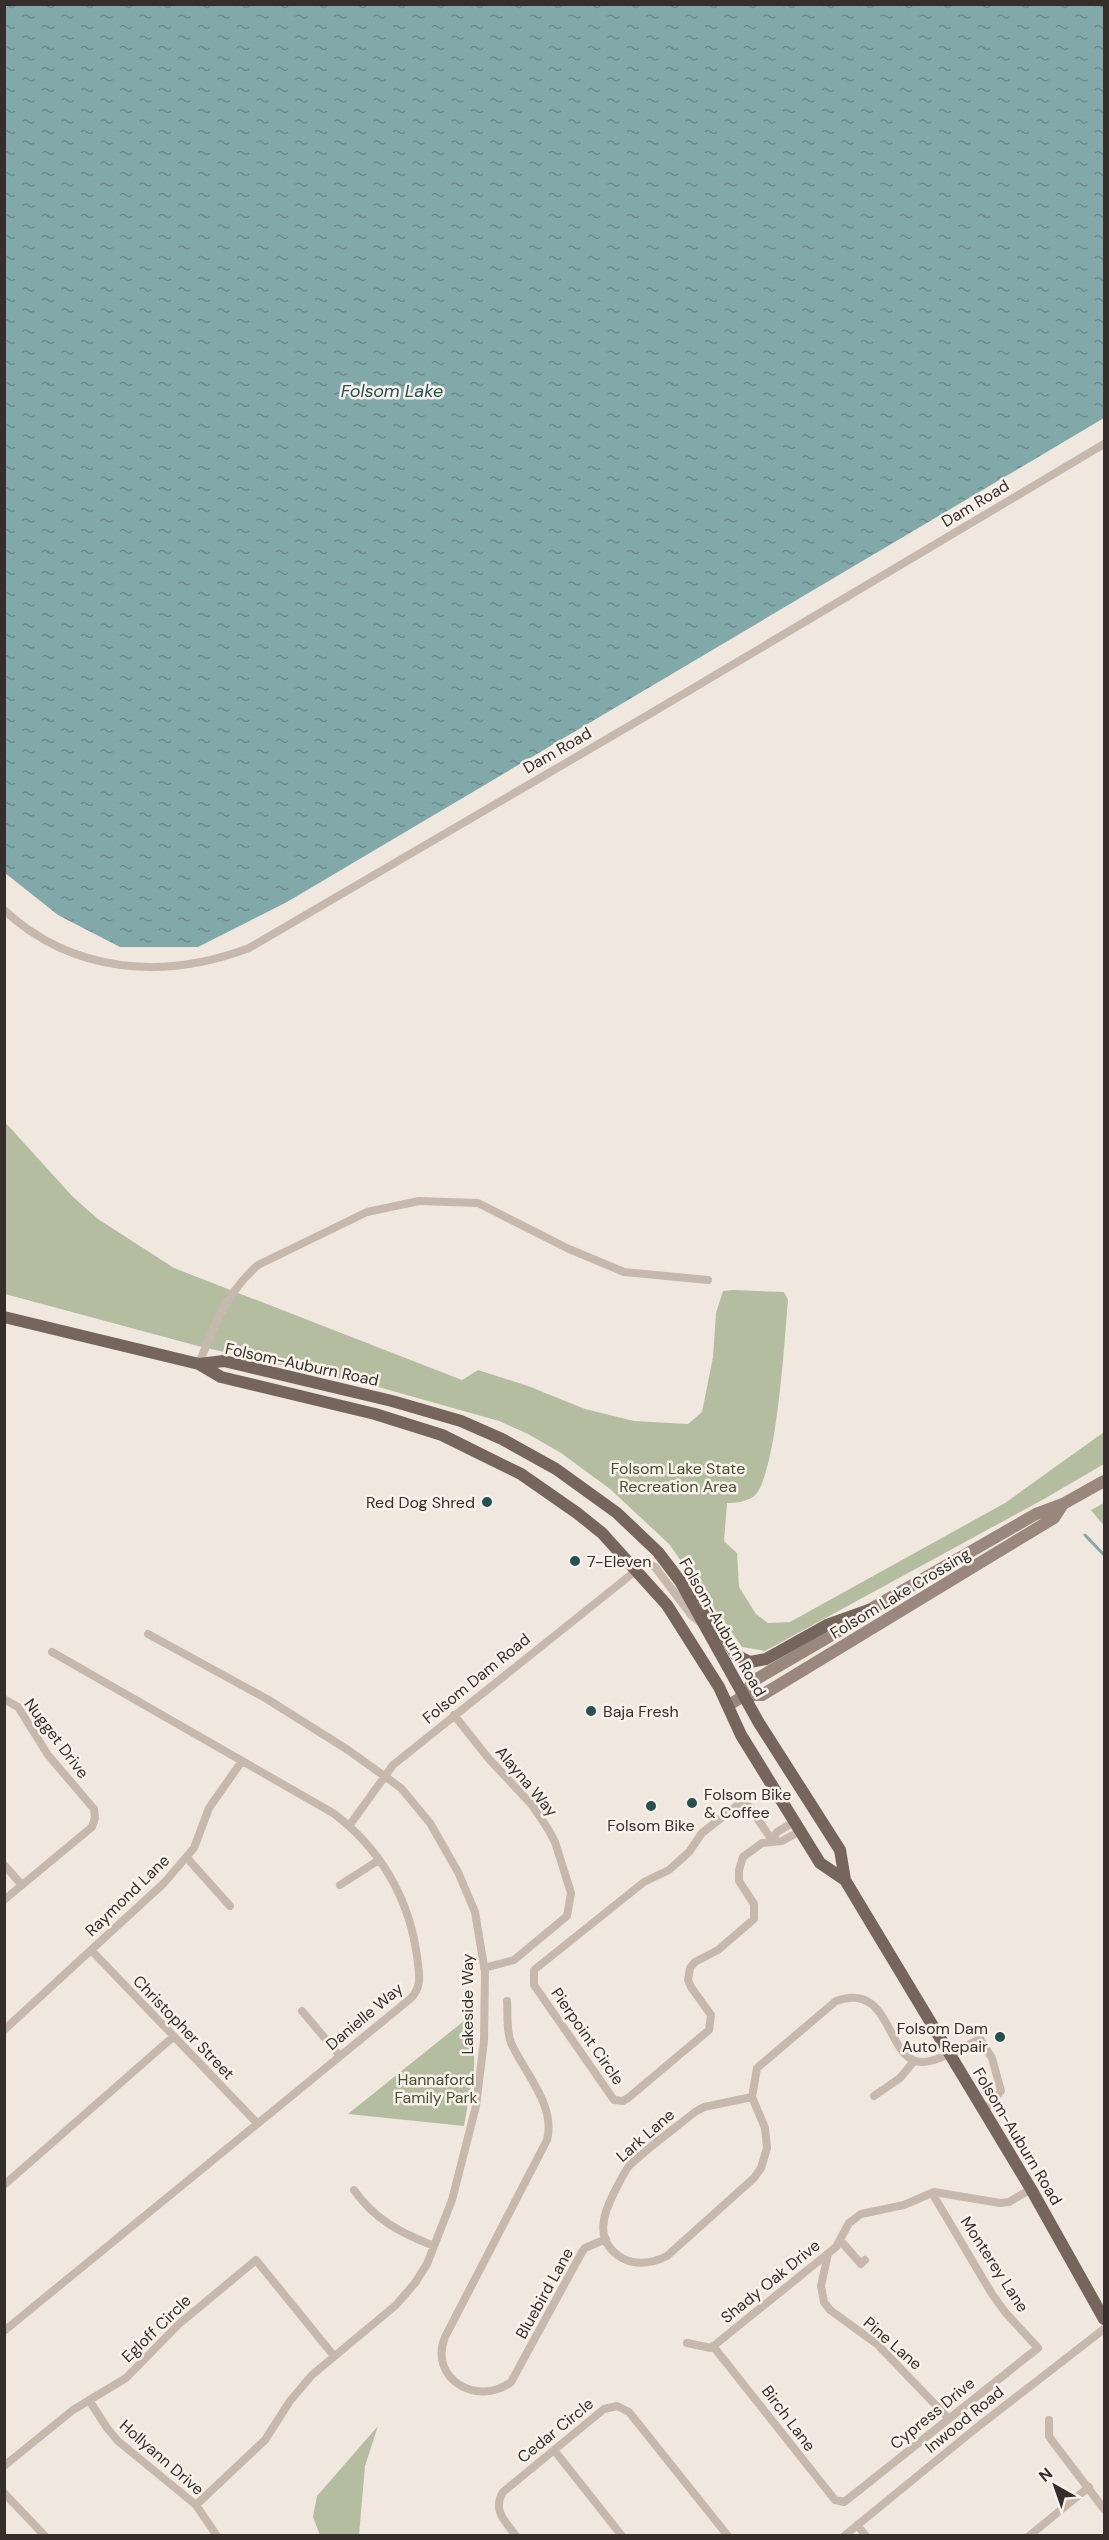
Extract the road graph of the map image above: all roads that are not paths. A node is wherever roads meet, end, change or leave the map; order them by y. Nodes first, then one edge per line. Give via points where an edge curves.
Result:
1 (1104, 444) edge
2 (4, 910) edge
3 (708, 1280) dead end
4 (4, 1317) edge
5 (199, 1364) junction
6 (1104, 1481) edge
7 (1064, 1504) junction
8 (636, 1569) junction
9 (692, 1601) junction
10 (869, 1610) junction
11 (707, 1628) junction
12 (148, 1635) dead end
13 (52, 1652) dead end
14 (745, 1695) junction
15 (4, 1699) edge
16 (729, 1705) junction
17 (454, 1716) junction
18 (242, 1761) junction
19 (386, 1776) junction
20 (349, 1826) junction
21 (799, 1826) junction
22 (772, 1840) junction
23 (187, 1858) junction
24 (379, 1860) junction
25 (4, 1865) edge
26 (845, 1880) junction
27 (22, 1885) junction
28 (340, 1885) dead end
29 (4, 1900) edge
30 (230, 1906) dead end
31 (91, 1950) junction
32 (484, 1968) junction
33 (507, 2001) dead end
34 (302, 2011) dead end
35 (4, 2030) edge
36 (173, 2037) junction
37 (950, 2053) junction
38 (340, 2056) junction
39 (914, 2061) junction
40 (874, 2096) dead end
41 (752, 2097) junction
42 (984, 2111) junction
43 (257, 2123) junction
44 (4, 2185) edge
45 (1030, 2189) junction
46 (354, 2190) dead end
47 (932, 2193) junction
48 (606, 2239) junction
49 (840, 2240) junction
50 (434, 2246) junction
51 (828, 2253) junction
52 (865, 2260) dead end
53 (1104, 2319) edge
54 (1104, 2329) edge
55 (4, 2331) edge
56 (687, 2343) dead end
57 (713, 2346) junction
58 (1038, 2348) joint
59 (334, 2355) junction
60 (89, 2400) junction
61 (949, 2419) junction
62 (1050, 2420) dead end
63 (554, 2450) junction
64 (4, 2466) edge
65 (1089, 2487) junction
66 (4, 2493) edge
67 (844, 2502) joint
68 (195, 2505) junction
69 (1104, 2509) edge
70 (857, 2525) junction
71 (45, 2535) edge
72 (217, 2535) edge
73 (516, 2535) edge
74 (622, 2535) edge
75 (728, 2535) edge
76 (844, 2535) edge
77 (866, 2535) edge
78 (1029, 2535) edge

1 - 2 street, Dam Road via 249,948 198,964 126,966 65,950
3 - 5 street via 624,1272 478,1203 419,1201 367,1212 258,1265 244,1277 216,1317
4 - 5 main road, Folsom-Auburn Road
5 - 8 main road, Folsom-Auburn Road via 221,1377 408,1423 490,1457 577,1513
5 - 9 main road, Folsom-Auburn Road via 224,1361 372,1396 452,1418 502,1439 556,1468 617,1513 658,1552
6 - 7 main road, Folsom Lake Crossing
7 - 10 main road, Folsom Lake Crossing via 1036,1514
7 - 14 main road, Folsom Lake Crossing via 1054,1518 888,1620 762,1695
8 - 11 street via 648,1564 655,1567 692,1616
8 - 16 main road, Folsom-Auburn Road via 667,1605
8 - 17 street, Folsom Dam Road
9 - 10 main road via 709,1611 736,1655 750,1662 766,1659 827,1625
9 - 11 main road, Folsom-Auburn Road
10 - 14 main road, Folsom Lake Crossing via 753,1681
11 - 14 main road, Folsom-Auburn Road
12 - 19 street, Lakeside Way via 267,1699
13 - 18 street, Danielle Way
14 - 16 main road, Folsom Lake Crossing
14 - 26 main road, Folsom-Auburn Road via 840,1850
15 - 27 street, Nugget Drive via 18,1707 48,1755 94,1809 95,1818 90,1829
16 - 21 main road, Folsom-Auburn Road via 741,1735
17 - 19 street, Folsom Dam Road via 393,1765
17 - 32 street, Alayna Way via 543,1821 555,1842 571,1893 567,1916 514,1960
18 - 20 street, Danielle Way
18 - 23 street, Raymond Lane via 209,1808
19 - 20 street, Folsom Dam Road
19 - 32 street, Lakeside Way via 430,1823 458,1872 474,1912
20 - 24 street, Danielle Way
21 - 22 street, Pierpoint Circle via 777,1832
21 - 26 main road, Folsom-Auburn Road via 820,1863
22 - 22 street, Pierpoint Circle via 756,1846 741,1863 740,1881 754,1904 754,1918 718,1950 695,1962 688,1973 691,1987 710,2010 709,2030 628,2098 614,2100 534,1985 534,1970 644,1882 669,1870 702,1833 738,1805 748,1805
23 - 30 street
23 - 31 street, Raymond Lane
24 - 28 street
24 - 38 street, Danielle Way via 408,1916 419,1983 410,1999
25 - 27 street
26 - 37 main road, Folsom-Auburn Road
27 - 29 street
31 - 35 street, Raymond Lane
31 - 36 street, Christopher Street
32 - 50 street, Lakeside Way via 484,2041 476,2106 461,2172
33 - 48 street, Bluebird Lane via 511,2042 546,2109 549,2129 547,2140 442,2344 441,2358 454,2381 474,2391 494,2391 511,2382 582,2252
34 - 38 street
36 - 43 street, Christopher Street
36 - 44 street
37 - 39 street via 927,2062
37 - 42 main road, Folsom-Auburn Road
37 - 42 street via 980,2039 992,2058 1001,2091
38 - 43 street, Danielle Way
39 - 40 street via 900,2078
39 - 41 street via 871,2003 862,1998 844,1998 831,2004 762,2062 754,2075
41 - 48 street, Lark Lane via 695,2112 630,2166 605,2209
41 - 48 street via 767,2136 765,2158 754,2178 658,2260 639,2263 622,2258
42 - 45 main road, Folsom-Auburn Road
43 - 55 street, Danielle Way
45 - 47 street via 1000,2203
45 - 53 main road, Folsom-Auburn Road
46 - 50 street via 382,2221
47 - 49 street, Shady Oak Drive via 904,2205 861,2214 849,2223
47 - 58 street, Monterey Lane via 992,2294
49 - 51 street, Shady Oak Drive
49 - 52 street via 861,2264
50 - 59 street, Lakeside Way via 427,2264 406,2294
51 - 57 street, Shady Oak Drive
51 - 61 street, Pine Lane via 821,2286 824,2302 877,2344
54 - 70 street, Inwood Road
56 - 57 street
57 - 67 street, Birch Lane via 835,2500
58 - 61 street, Cypress Drive
59 - 60 street, Egloff Circle via 256,2260 178,2324 132,2372
59 - 68 street, Lakeside Way via 300,2387 252,2454
60 - 64 street, Egloff Circle
60 - 68 street, Hollyann Drive via 118,2441
61 - 67 street, Cypress Drive
62 - 65 street via 1049,2436
63 - 73 street, Cedar Circle via 499,2499 500,2516
63 - 74 street
63 - 75 street, Cedar Circle via 604,2409 623,2408
65 - 69 street
65 - 78 street
66 - 71 street
68 - 72 street, Hollyann Drive
70 - 76 street, Inwood Road
70 - 77 street

